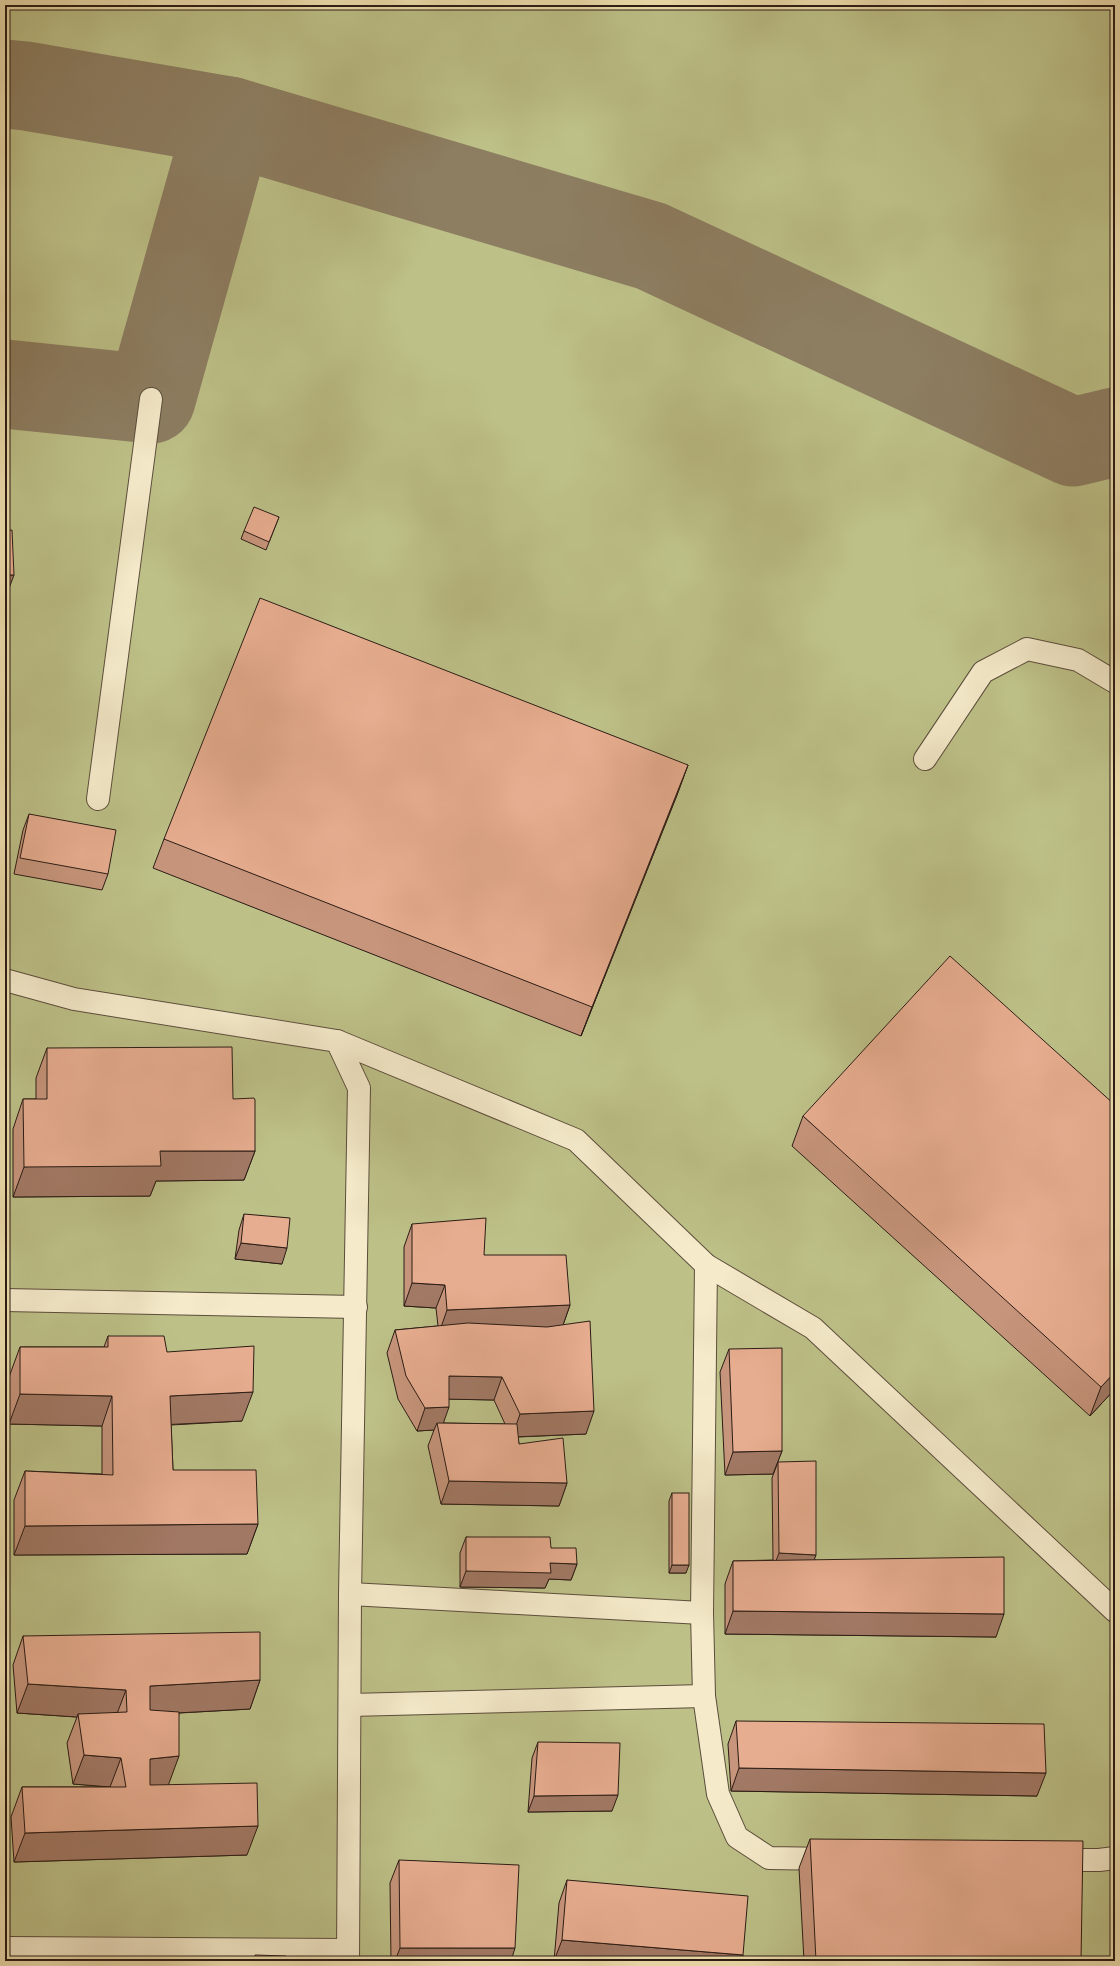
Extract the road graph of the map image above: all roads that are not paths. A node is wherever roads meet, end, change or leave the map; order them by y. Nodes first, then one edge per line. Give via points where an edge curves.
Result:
1 (151, 399) dead end
2 (1115, 682) edge
3 (925, 759) dead end
4 (98, 799) dead end
5 (5, 980) edge
6 (337, 1041) junction
7 (706, 1265) junction
8 (5, 1300) edge
9 (356, 1307) junction
10 (350, 1594) junction
11 (1115, 1611) edge
12 (702, 1612) junction
13 (704, 1696) junction
14 (350, 1705) junction
15 (1115, 1858) edge
16 (855, 1859) edge
17 (1036, 1860) edge
18 (5, 1948) edge
19 (347, 1955) edge

1 - 4 street
2 - 3 street via 1078,660 1027,649 983,672
5 - 6 street via 74,999
6 - 7 street via 576,1140
6 - 9 street via 359,1088
7 - 11 street via 813,1328
7 - 12 street
8 - 9 street
9 - 10 street
10 - 12 street
10 - 14 street
12 - 13 street
13 - 14 street
13 - 16 street via 718,1794 737,1837 769,1858
14 - 19 street
15 - 17 street
18 - 19 street

